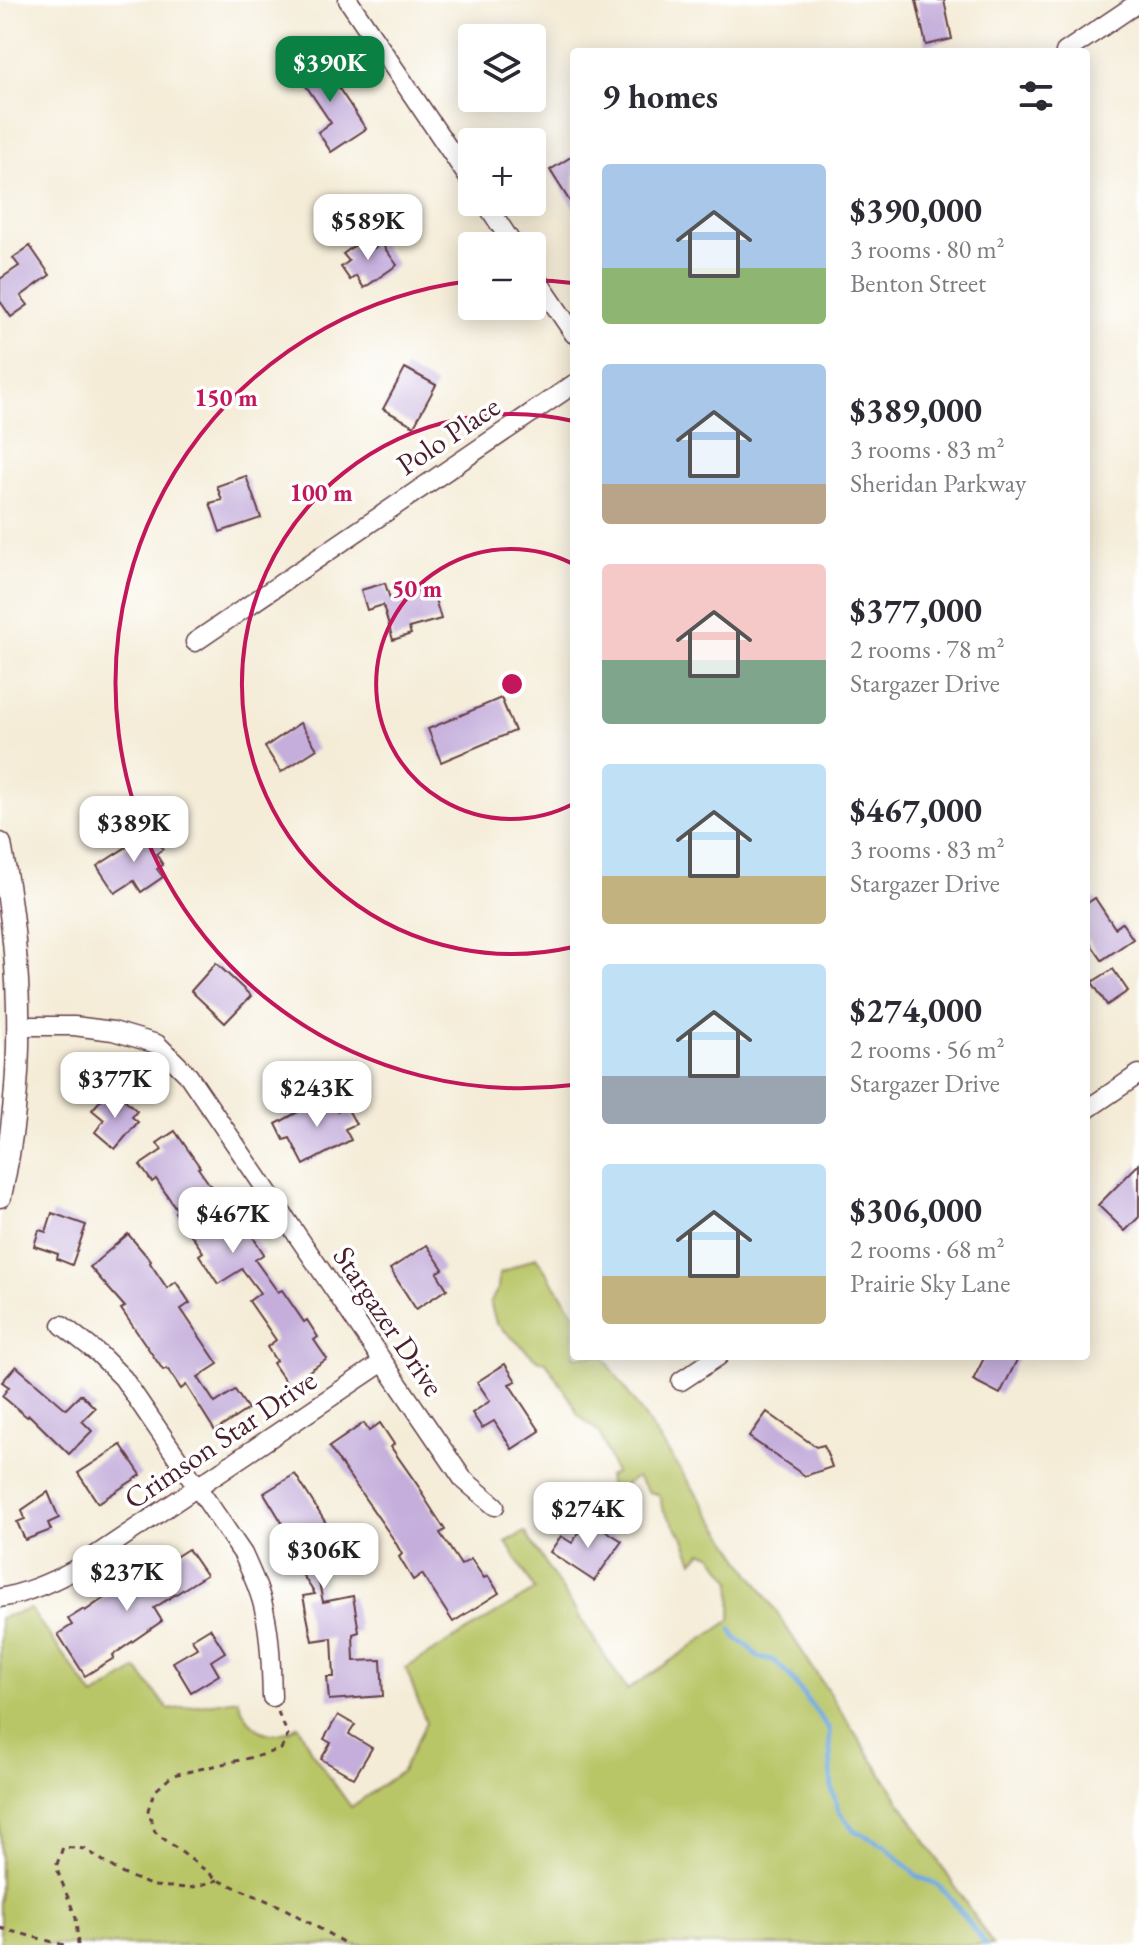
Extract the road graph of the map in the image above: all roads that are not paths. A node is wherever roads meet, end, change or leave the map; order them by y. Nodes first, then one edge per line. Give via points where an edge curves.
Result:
1 (348, 0) edge
2 (1139, 2) edge
3 (1071, 48) edge
4 (458, 162) edge
5 (546, 293) edge
6 (570, 328) edge
7 (570, 387) edge
8 (195, 642) dead end
9 (0, 844) edge
10 (18, 1026) junction
11 (1139, 1074) edge
12 (1090, 1100) edge
13 (0, 1196) edge
14 (62, 1325) dead end
15 (713, 1360) edge
16 (383, 1362) junction
17 (681, 1381) dead end
18 (198, 1487) junction
19 (495, 1506) dead end
20 (0, 1598) edge
21 (272, 1697) road end

1 - 4 street
2 - 3 street
5 - 6 street
7 - 8 street, Polo Place
9 - 10 main road via 14,936
10 - 13 main road via 14,1105
10 - 16 street, Stargazer Drive via 113,1031 157,1044 188,1075
11 - 12 street
14 - 18 street via 123,1378
15 - 17 street
16 - 18 street, Crimson Star Drive
16 - 19 street, Stargazer Drive via 463,1479
18 - 20 street, Crimson Star Drive via 74,1570 46,1585
18 - 21 street via 255,1581 270,1646

